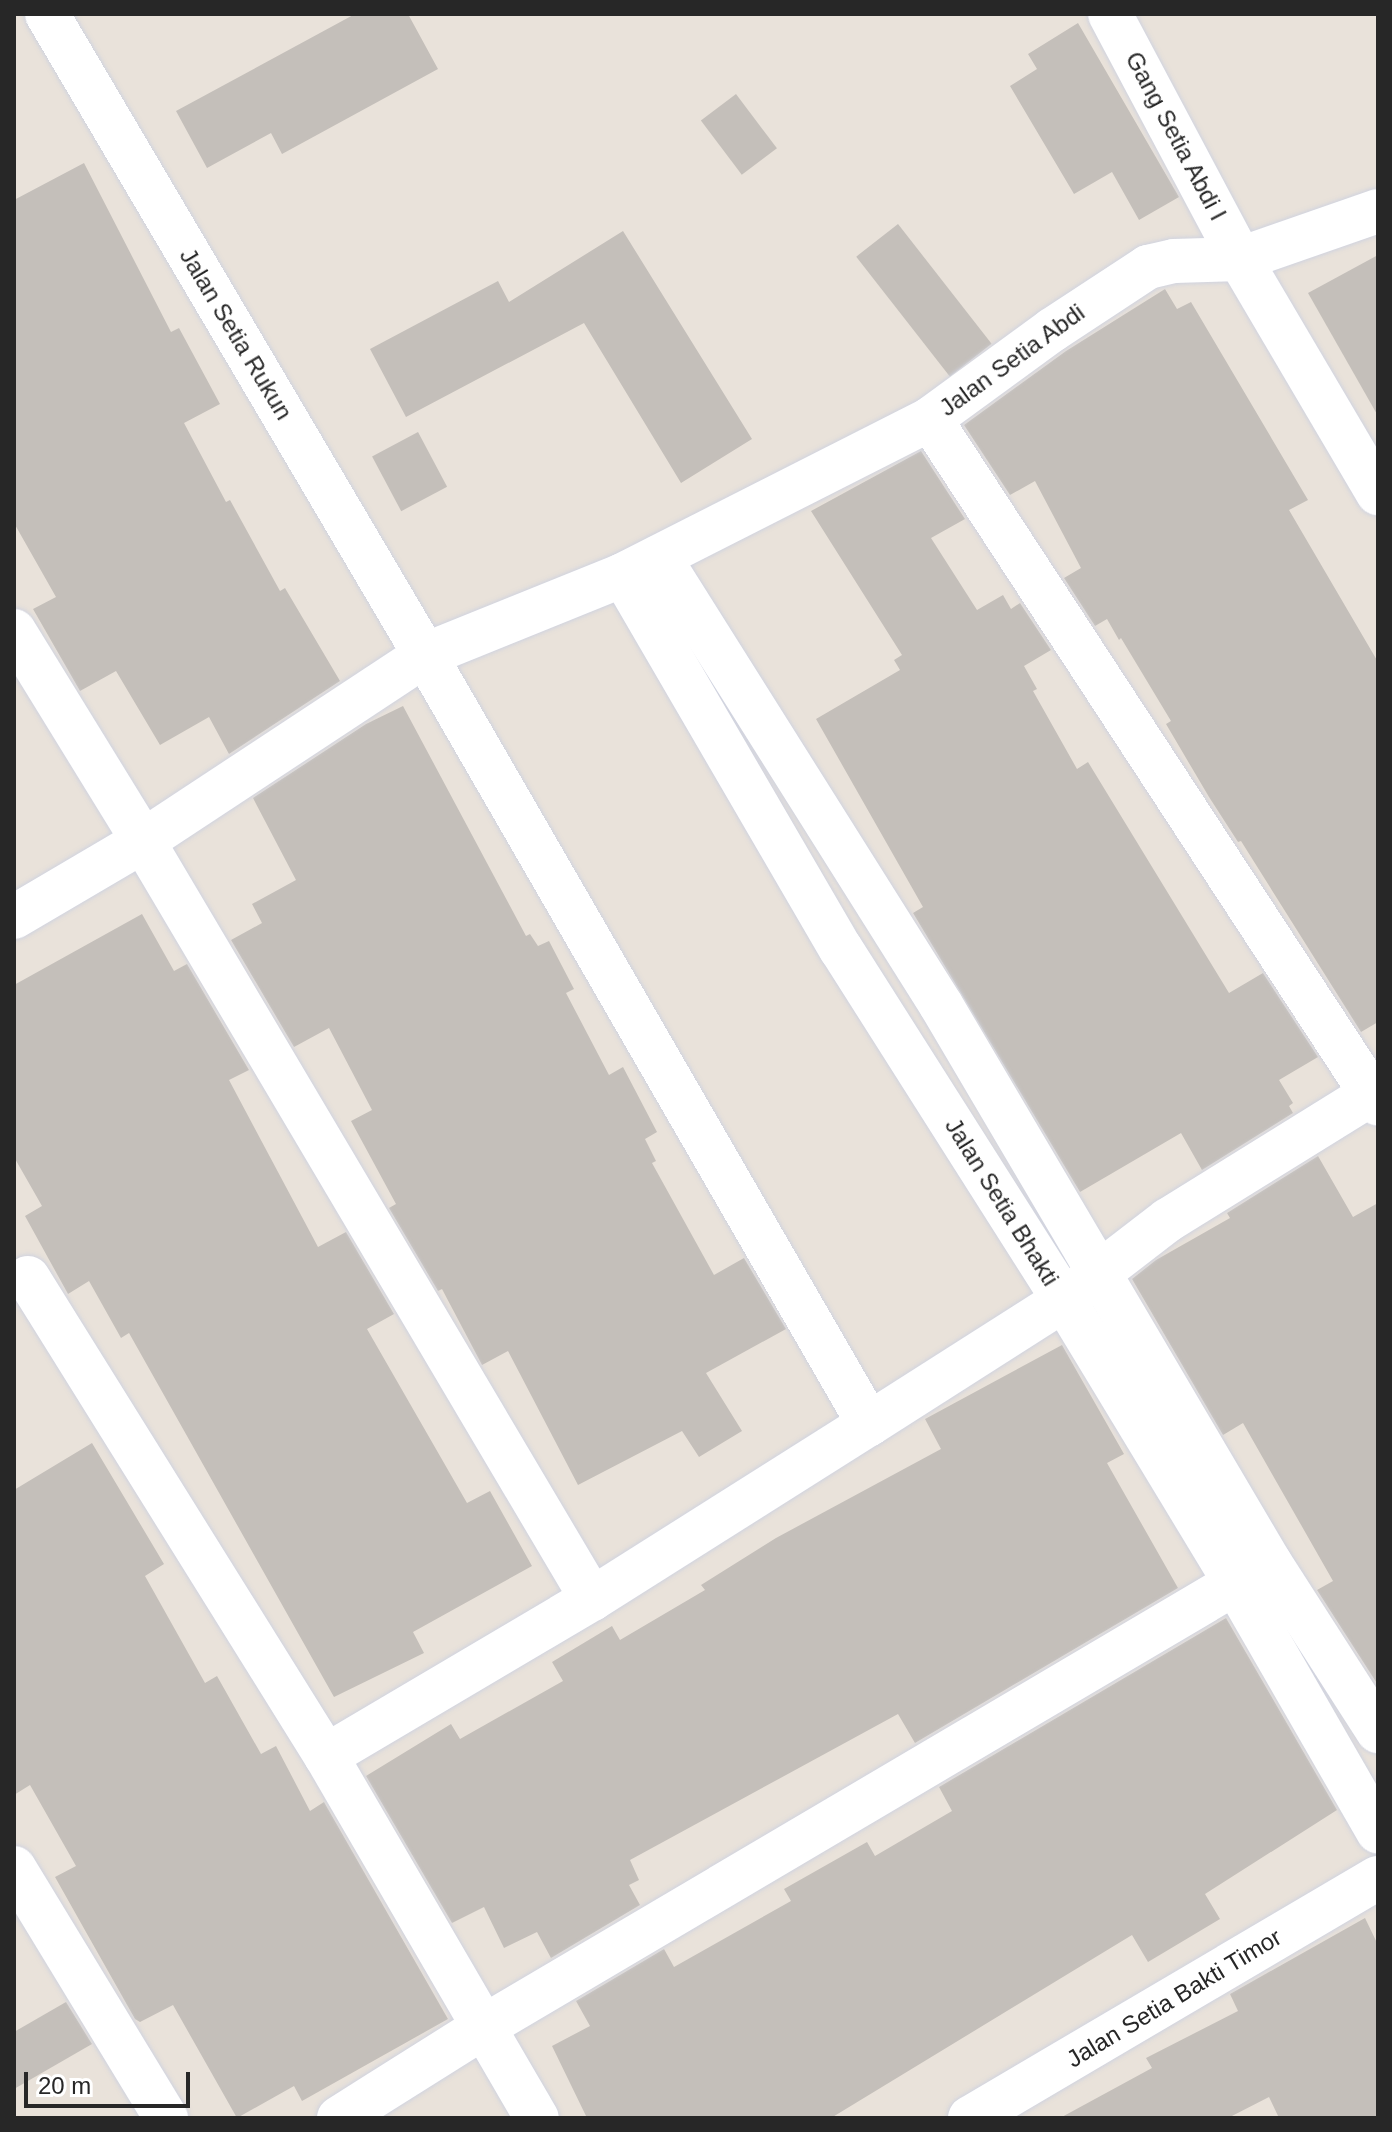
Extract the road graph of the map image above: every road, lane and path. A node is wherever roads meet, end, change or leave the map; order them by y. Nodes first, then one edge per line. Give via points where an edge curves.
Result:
1 (47, 14) edge
2 (1110, 14) edge
3 (1378, 211) edge
4 (1240, 259) junction
5 (930, 419) junction
6 (1378, 493) edge
7 (641, 566) junction
8 (14, 631) edge
9 (425, 655) junction
10 (143, 841) junction
11 (14, 917) edge
12 (888, 925) junction
13 (841, 949) junction
14 (1376, 1096) edge
15 (1101, 1271) junction
16 (19, 1272) edge
17 (1064, 1300) junction
18 (869, 1424) junction
19 (1252, 1572) junction
20 (592, 1599) junction
21 (1378, 1731) edge
22 (326, 1756) junction
23 (1378, 1831) edge
24 (14, 1868) edge
25 (1378, 1878) edge
26 (485, 2026) junction
27 (166, 2118) edge
28 (339, 2118) edge
29 (537, 2118) edge
30 (970, 2118) edge

1 - 9 street, Jalan Setia Rukun
2 - 4 street, Gang Setia Abdi I
3 - 4 street, Jalan Setia Abdi
4 - 5 street, Jalan Setia Abdi via 1148,267
4 - 6 street, Gang Setia Abdi I
5 - 7 street, Jalan Setia Abdi
5 - 14 street
7 - 9 street, Jalan Setia Abdi
7 - 12 street, Jalan Setia Bhakti
7 - 13 street, Jalan Setia Bhakti
8 - 10 street
9 - 10 street, Jalan Setia Abdi
9 - 18 street, Jalan Setia Rukun
10 - 11 street, Jalan Setia Abdi
10 - 20 street
12 - 13 street
12 - 15 street, Jalan Setia Bhakti
13 - 17 street, Jalan Setia Bhakti
14 - 15 street via 1168,1220
15 - 17 street
15 - 19 street, Jalan Setia Bhakti
16 - 22 street
17 - 18 street
17 - 19 street, Jalan Setia Bhakti
18 - 20 street
19 - 21 street, Jalan Setia Bhakti
19 - 23 street, Jalan Setia Bhakti
19 - 26 street
20 - 22 street
22 - 26 street
24 - 27 street
25 - 30 street, Jalan Setia Bakti Timor
26 - 28 street
26 - 29 street

